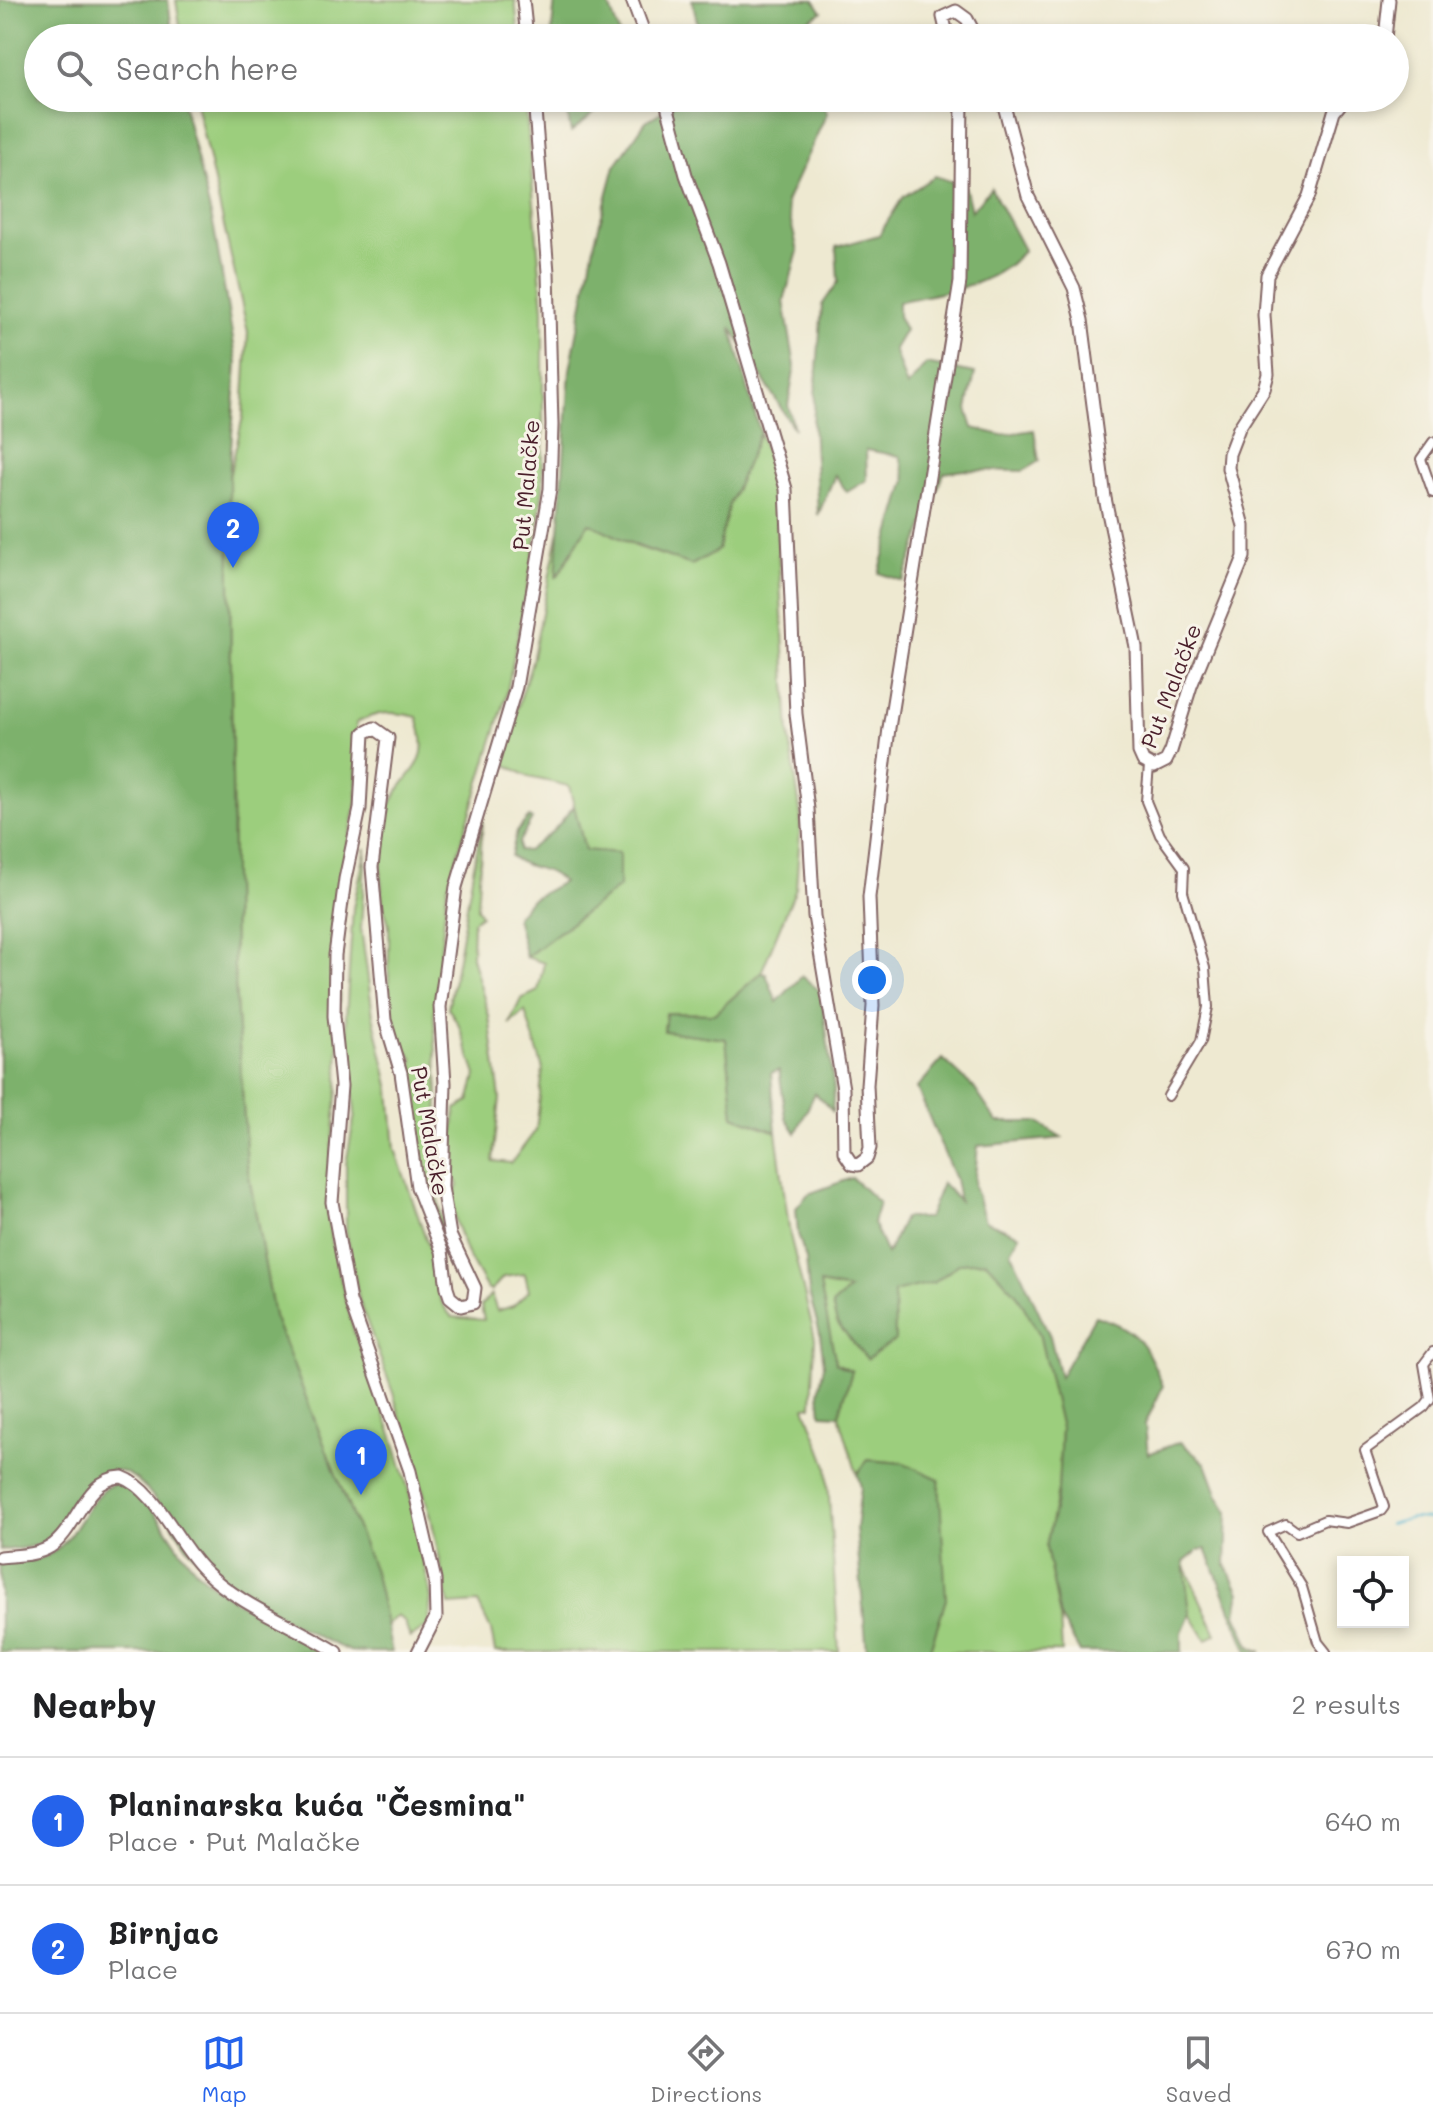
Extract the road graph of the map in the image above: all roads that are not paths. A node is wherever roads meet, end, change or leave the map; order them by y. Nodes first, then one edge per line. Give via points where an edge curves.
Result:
1 (523, 0) edge
2 (632, 0) edge
3 (1389, 0) edge
4 (526, 24) edge
5 (641, 24) edge
6 (945, 24) edge
7 (970, 24) edge
8 (1386, 24) edge
9 (535, 112) edge
10 (669, 112) edge
11 (962, 112) edge
12 (1006, 112) edge
13 (1334, 112) edge
14 (1433, 442) edge
15 (1433, 493) edge
16 (1149, 766) junction
17 (1168, 1096) dead end
18 (1433, 1352) edge
19 (0, 1557) edge
20 (337, 1652) edge
21 (418, 1652) edge
22 (1326, 1652) edge

1 - 4 main road
2 - 5 main road
3 - 8 main road
6 - 7 main road via 943,17 956,11
9 - 21 main road, Put Malačke via 548,272 550,489 516,687 456,887 440,1007 445,1083 442,1187 450,1235 475,1288 468,1306 450,1297 442,1251 417,1187 401,1073 385,1020 372,867 388,738 374,728 364,733 360,809 335,955 341,1086 332,1202 350,1301 410,1471 435,1580 436,1617
10 - 11 main road via 786,489 796,714 814,916 843,1089 844,1152 858,1165 870,1148 872,865 960,282
12 - 16 main road, Put Malačke via 1028,196 1074,288 1082,320 1105,498 1136,647 1139,752
13 - 16 main road, Put Malačke via 1309,196 1267,275 1268,374 1229,454 1244,526 1241,569 1191,686 1166,761
14 - 15 street via 1421,459
16 - 17 street via 1146,801 1160,835 1184,868 1183,892 1205,968 1208,1007 1201,1041
18 - 22 street via 1424,1364 1430,1399 1365,1450 1381,1511 1347,1523 1325,1520 1297,1532 1286,1524 1268,1532 1302,1587 1318,1642
19 - 20 main road via 50,1547 100,1485 122,1477 142,1490 212,1578

